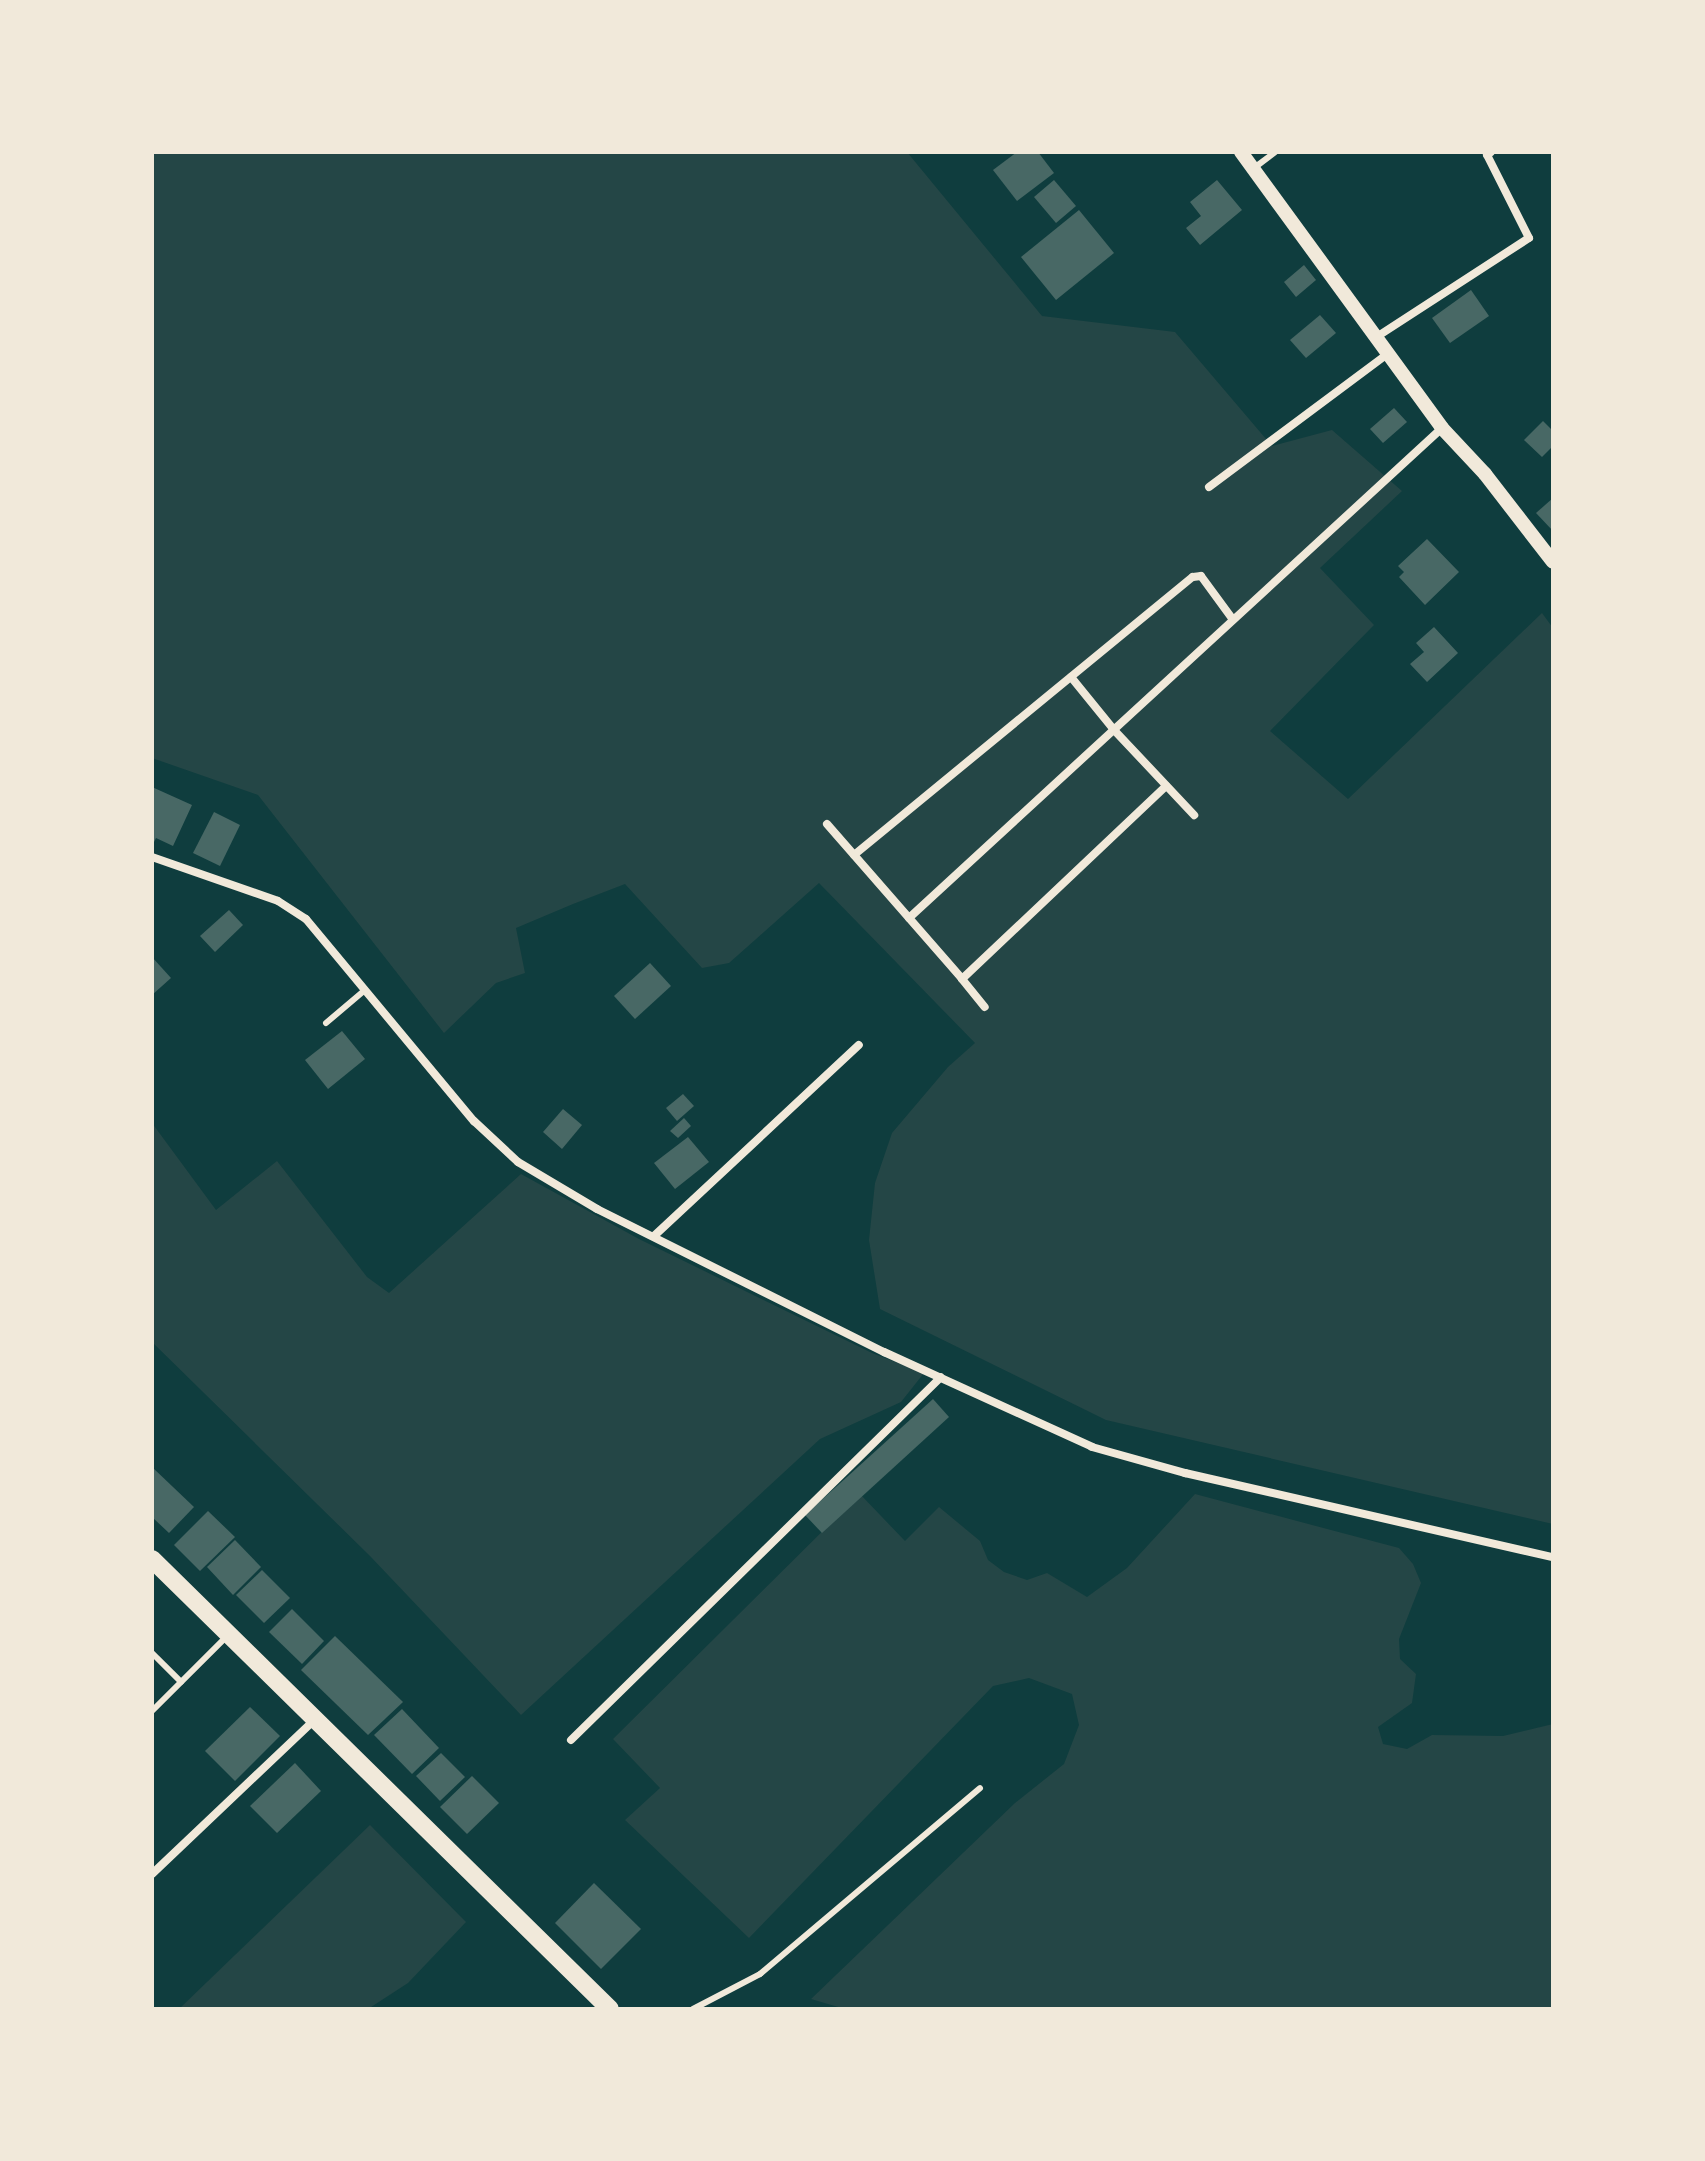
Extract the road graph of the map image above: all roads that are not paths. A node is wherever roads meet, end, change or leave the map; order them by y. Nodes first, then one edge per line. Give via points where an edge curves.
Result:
1 (1241, 152) edge
2 (1275, 152) edge
3 (1491, 152) edge
4 (1254, 168) junction
5 (1378, 336) junction
6 (1390, 353) junction
7 (1442, 428) junction
8 (1209, 487) dead end
9 (1553, 562) edge
10 (1231, 617) junction
11 (1071, 677) junction
12 (1114, 730) junction
13 (1166, 786) junction
14 (1194, 815) dead end
15 (827, 824) dead end
16 (854, 855) junction
17 (152, 857) edge
18 (909, 918) junction
19 (962, 979) junction
20 (365, 990) junction
21 (985, 1007) dead end
22 (326, 1023) dead end
23 (859, 1045) dead end
24 (654, 1236) junction
25 (941, 1377) junction
26 (1553, 1557) edge
27 (152, 1559) edge
28 (227, 1636) junction
29 (152, 1653) edge
30 (181, 1682) junction
31 (152, 1711) edge
32 (314, 1720) junction
33 (571, 1740) dead end
34 (980, 1788) dead end
35 (152, 1874) edge
36 (610, 2009) edge
37 (693, 2009) edge

1 - 4 street
2 - 4 lane
3 - 5 street via 1487,155 1529,238
4 - 5 street
5 - 6 street
6 - 7 street
6 - 8 street
7 - 9 street
7 - 10 street
10 - 11 street via 1201,576 1193,577
10 - 12 street
11 - 12 street
11 - 16 street
12 - 13 street
12 - 18 street
13 - 14 street
13 - 19 street
15 - 16 street
16 - 18 street
17 - 20 street via 278,901 306,919
18 - 19 street
19 - 21 street
20 - 22 lane
20 - 24 street via 474,1121 518,1162
23 - 24 street
24 - 25 street
25 - 26 street via 1092,1447
25 - 33 street
27 - 28 highway
28 - 30 lane
28 - 32 highway
29 - 30 lane
30 - 31 lane
32 - 35 street
32 - 36 highway
34 - 37 lane via 760,1974

